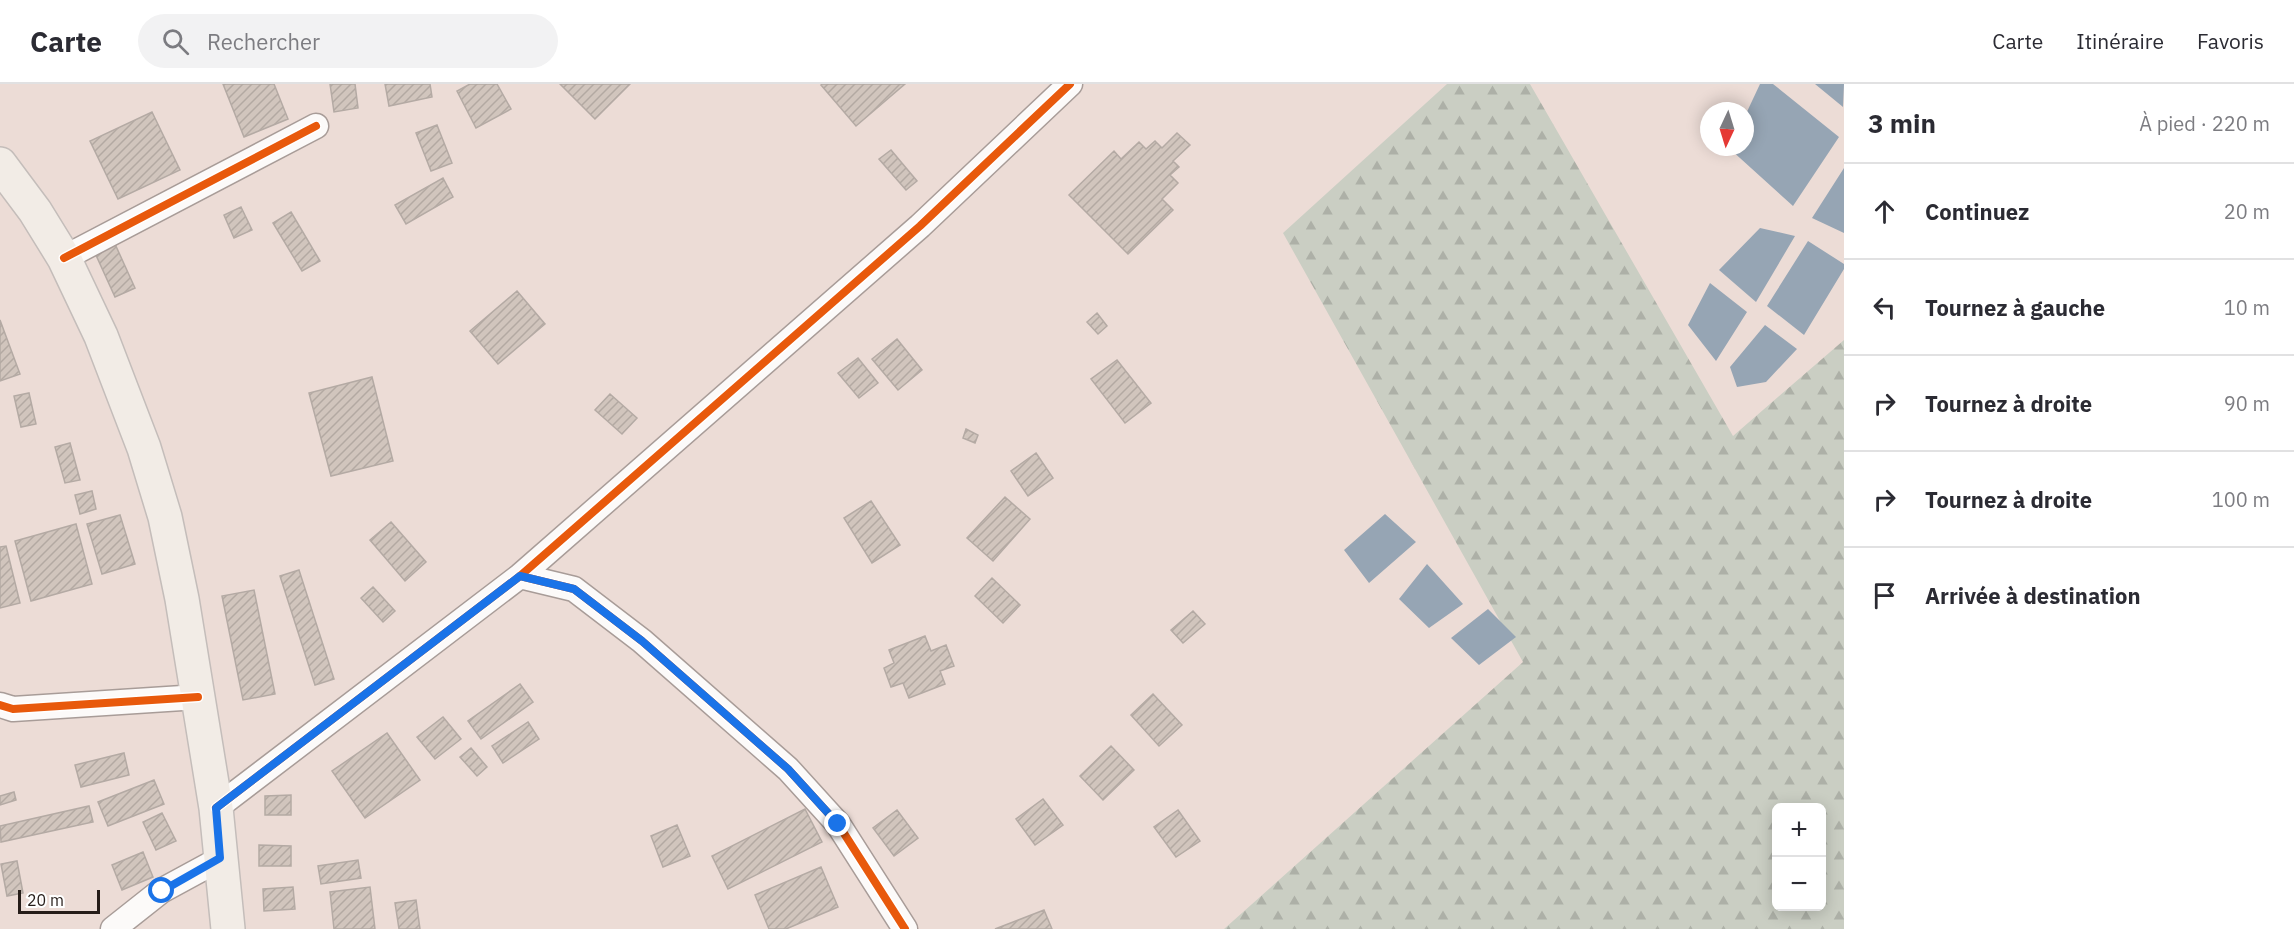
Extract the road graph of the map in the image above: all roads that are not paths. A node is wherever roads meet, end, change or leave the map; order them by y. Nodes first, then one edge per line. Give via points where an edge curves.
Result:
1 (1070, 84) edge
2 (316, 126) dead end
3 (0, 164) edge
4 (64, 258) junction
5 (520, 576) junction
6 (198, 697) junction
7 (0, 705) edge
8 (216, 808) junction
9 (220, 858) junction
10 (113, 929) edge
11 (228, 929) edge
12 (905, 929) edge

1 - 5 street via 920,226
2 - 4 street
3 - 4 main road
4 - 6 main road via 144,448 165,517
5 - 8 street
5 - 12 street via 574,589 642,641 788,769 838,824
6 - 7 street via 13,709
6 - 8 main road
8 - 9 main road
9 - 10 street via 162,891
9 - 11 main road

